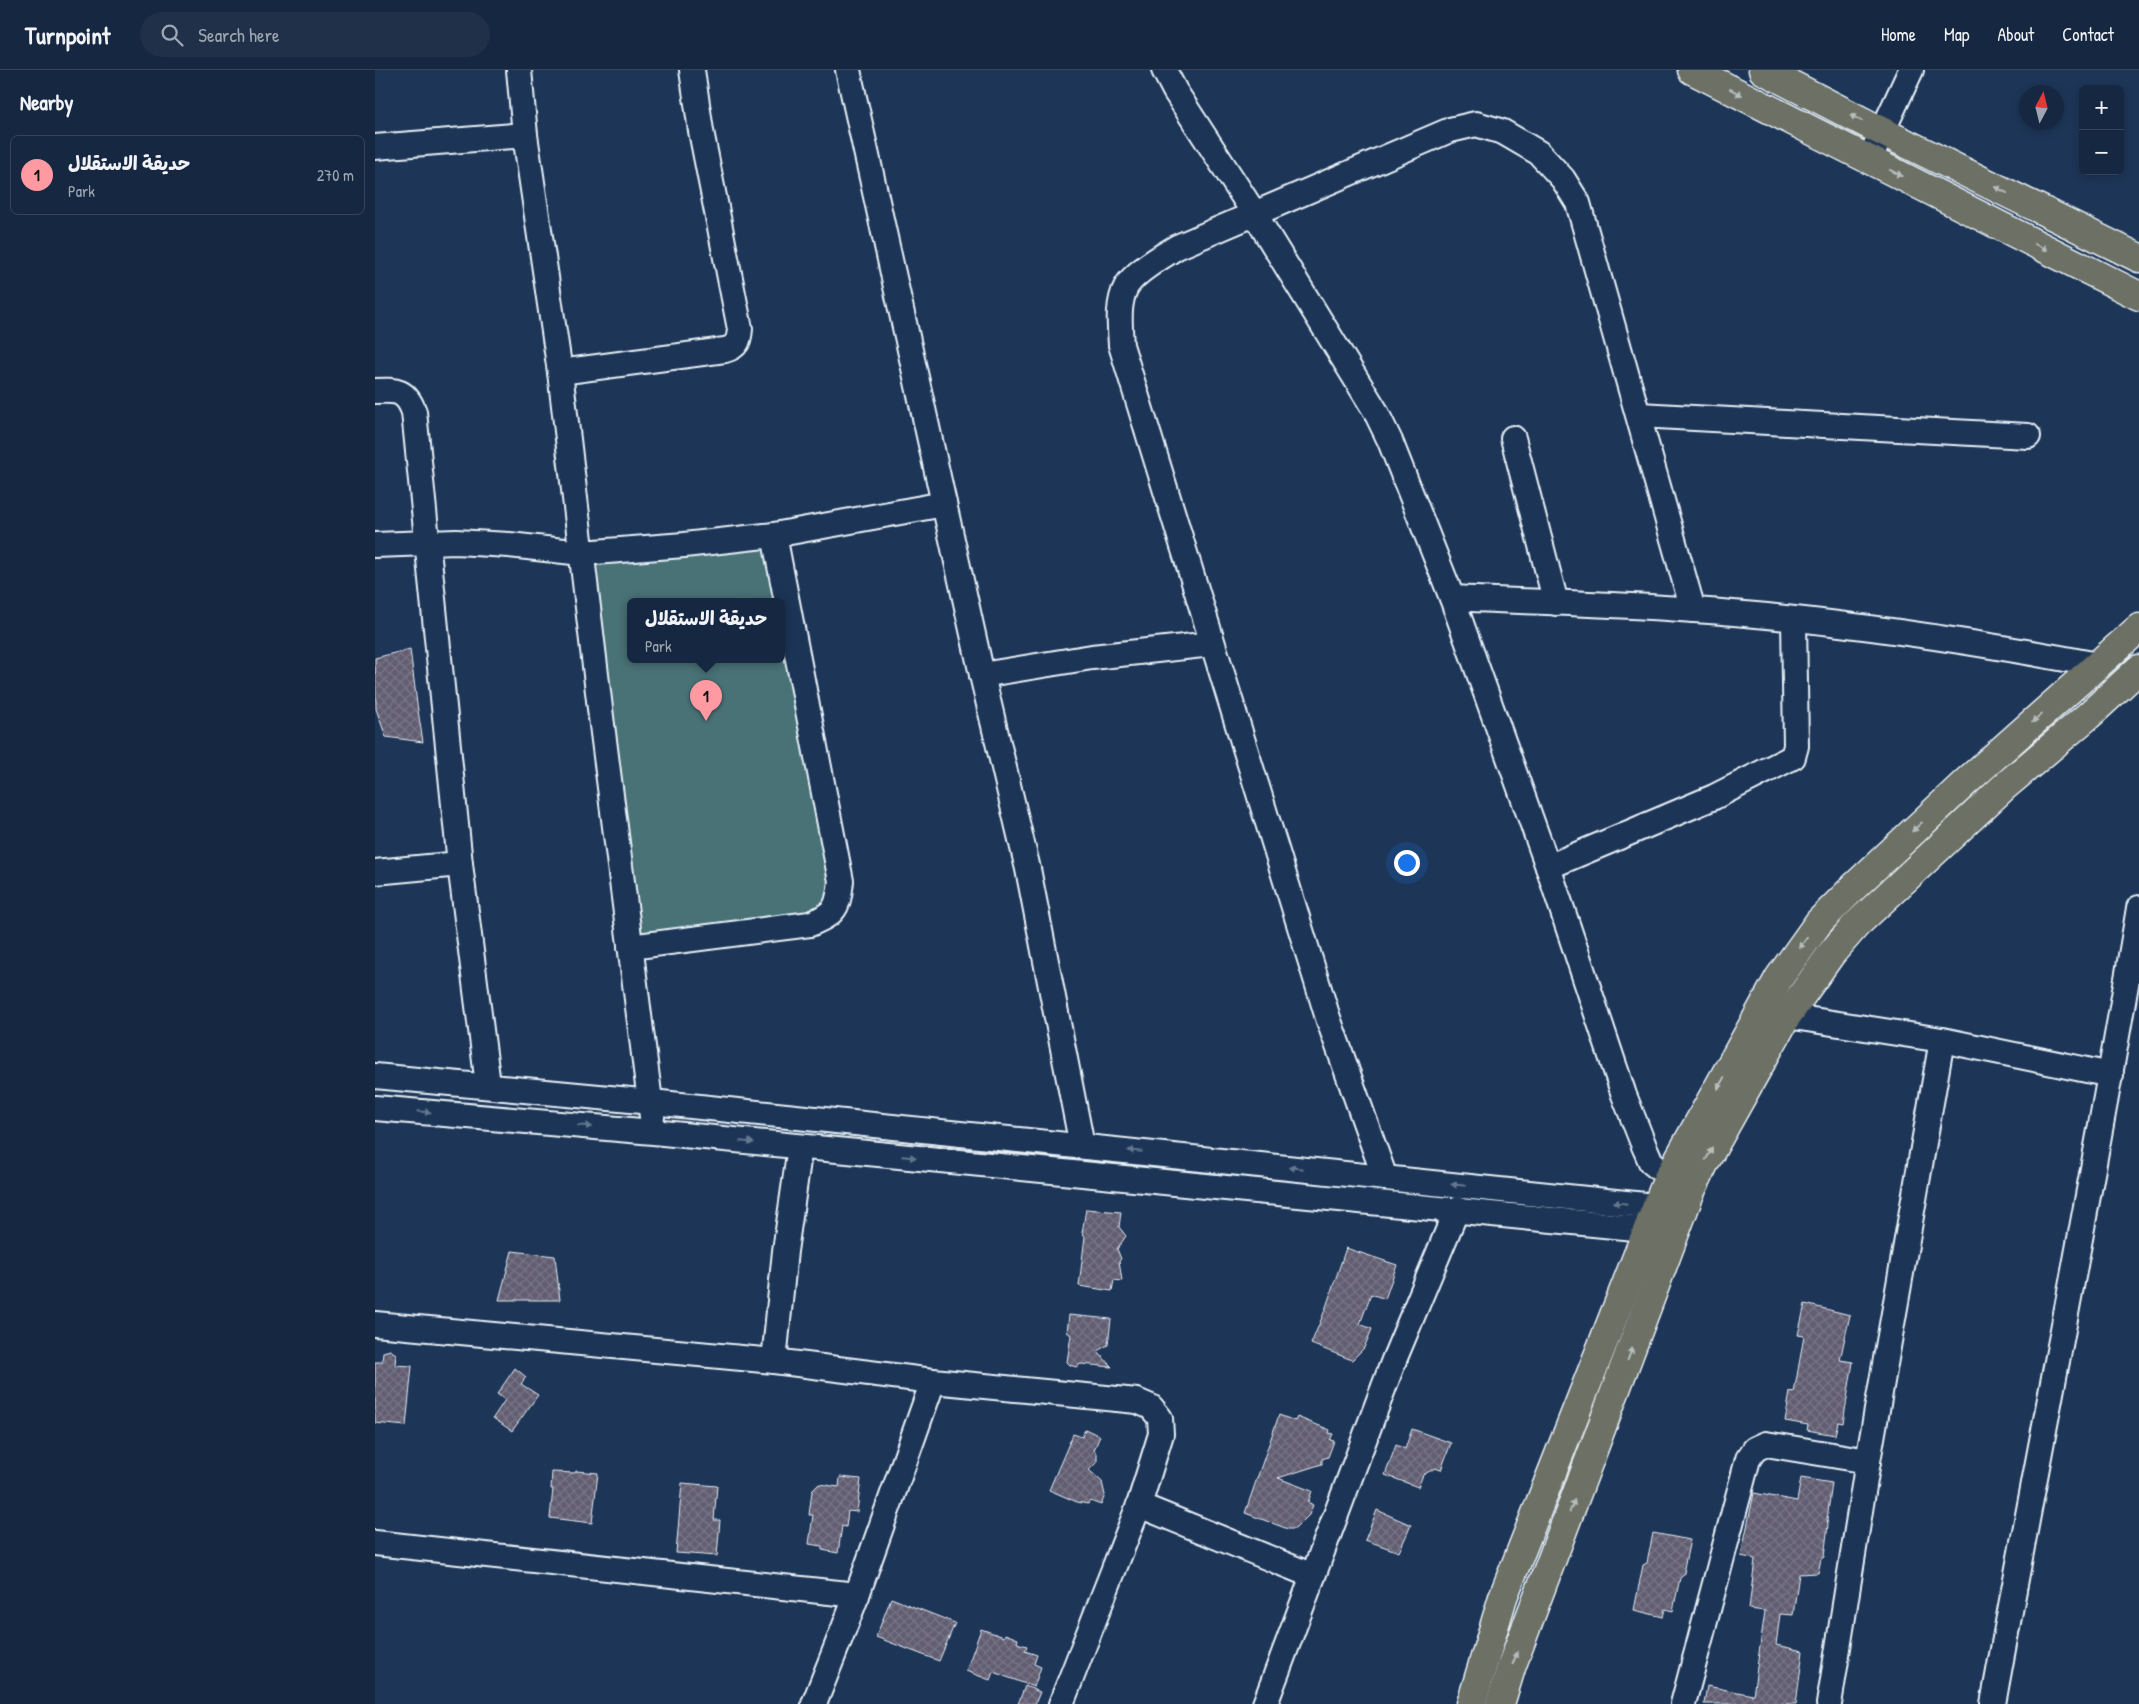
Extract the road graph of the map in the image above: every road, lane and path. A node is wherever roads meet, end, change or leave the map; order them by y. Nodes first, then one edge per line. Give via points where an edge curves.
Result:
1 (519, 70) edge
2 (692, 70) edge
3 (848, 70) edge
4 (1164, 70) edge
5 (1692, 70) edge
6 (1763, 70) edge
7 (1911, 70) edge
8 (1883, 132) junction
9 (525, 135) junction
10 (375, 147) edge
11 (1869, 160) junction
12 (1254, 213) junction
13 (2139, 258) edge
14 (2139, 296) edge
15 (560, 372) junction
16 (375, 390) edge
17 (1639, 415) junction
18 (2027, 436) dead end
19 (1513, 438) dead end
20 (944, 504) junction
21 (773, 535) junction
22 (426, 542) junction
23 (375, 544) edge
24 (582, 553) junction
25 (1452, 598) junction
26 (1556, 603) junction
27 (1693, 610) junction
28 (1794, 620) junction
29 (2139, 628) edge
30 (1212, 644) junction
31 (2098, 665) junction
32 (2139, 668) edge
33 (982, 676) junction
34 (2069, 688) junction
35 (2089, 715) junction
36 (460, 864) junction
37 (1547, 867) junction
38 (375, 872) edge
39 (2139, 908) edge
40 (630, 947) junction
41 (1787, 1016) junction
42 (1942, 1040) junction
43 (2111, 1074) junction
44 (375, 1076) edge
45 (488, 1085) junction
46 (651, 1102) junction
47 (375, 1108) edge
48 (653, 1132) junction
49 (1082, 1146) junction
50 (800, 1147) junction
51 (1385, 1178) junction
52 (1669, 1178) junction
53 (1457, 1209) junction
54 (1684, 1212) junction
55 (1653, 1217) junction
56 (375, 1324) edge
57 (774, 1361) junction
58 (933, 1381) junction
59 (1868, 1461) junction
60 (1139, 1506) junction
61 (375, 1543) edge
62 (1313, 1576) junction
63 (857, 1595) junction
64 (814, 1704) edge
65 (1061, 1704) edge
66 (1265, 1704) edge
67 (1471, 1704) edge
68 (1500, 1704) edge
69 (1683, 1704) edge
70 (1829, 1704) edge
71 (1993, 1704) edge

1 - 9 street
2 - 15 street via 740,329 738,343 725,350
3 - 20 street
4 - 12 street
5 -> 11 main road
8 -> 6 main road
7 - 8 street
8 - 11 street
13 -> 8 main road
9 - 10 street
9 - 15 street
11 -> 14 main road
12 - 17 street via 1450,130 1476,124 1503,132 1539,153 1563,179 1578,203
12 - 25 street via 1375,410
12 - 30 street via 1177,247 1147,266 1126,287 1119,316 1121,345
15 - 24 street
16 - 22 street via 399,391 410,400 414,412
17 - 18 street
17 - 27 street
19 - 26 street
20 - 21 street
20 - 33 street
21 - 24 street
21 - 40 street via 841,881 839,902 828,916 810,924
22 - 23 street
22 - 24 street via 509,545
22 - 36 street
24 - 40 street
25 - 26 street
25 - 37 street
26 - 27 street
27 - 28 street
28 - 31 street via 1977,642
28 - 37 street via 1796,746 1793,757 1714,797
29 - 31 main road
30 - 33 street via 1092,657
30 - 51 street via 1328,1018
31 - 34 main road
32 - 35 main road
33 - 49 street via 1028,869
34 - 35 main road
34 -> 52 main road via 1819,922 1779,978
35 - 41 main road via 2005,786 1856,925
36 - 38 street
36 - 45 street
37 - 52 street via 1637,1129 1651,1162
39 - 43 street
40 - 46 street
41 - 42 street
54 -> 41 main road via 1705,1162
42 - 43 street
42 - 59 street
43 - 71 street
44 - 45 street
45 - 46 street
46 - 48 street
46 - 49 street
47 -> 48 street
48 -> 50 street
51 -> 49 street
50 -> 53 street
50 - 57 street
55 -> 51 street
52 - 54 street
52 - 55 main road
53 - 55 street
53 - 62 street via 1393,1360
54 - 55 street
68 -> 54 main road
55 - 67 main road via 1503,1597
56 - 57 street
57 - 58 street
58 - 60 street via 1137,1401 1151,1407 1160,1418 1161,1434
58 - 63 street
59 - 69 street via 1766,1444 1755,1449 1748,1459
59 - 70 street
60 - 62 street
60 - 65 street
61 - 63 street
62 - 66 street
63 - 64 street

